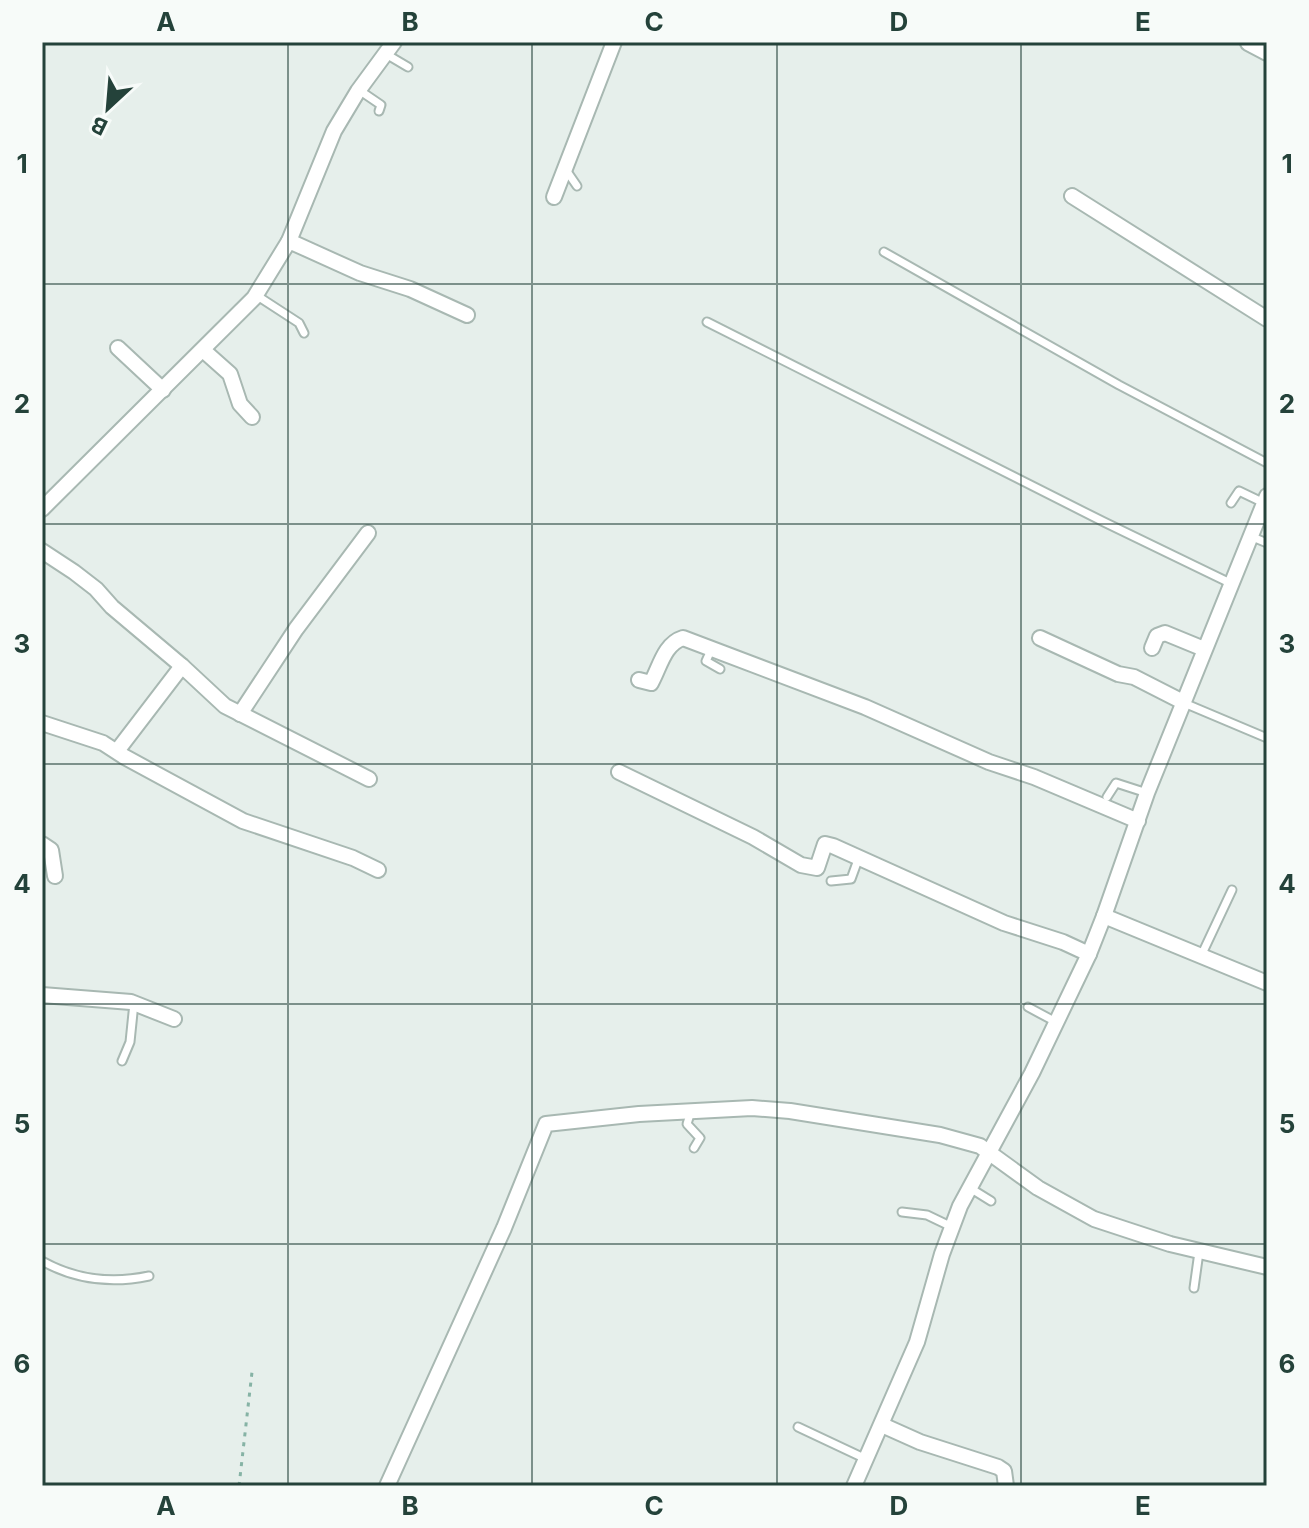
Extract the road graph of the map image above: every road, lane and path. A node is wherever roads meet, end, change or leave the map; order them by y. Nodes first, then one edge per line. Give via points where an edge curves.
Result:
1 (614, 42) edge
2 (1248, 43) edge
3 (390, 48) edge
4 (1267, 53) edge
5 (408, 67) dead end
6 (359, 90) junction
7 (379, 111) dead end
8 (565, 168) junction
9 (577, 186) dead end
10 (1072, 196) dead end
11 (554, 197) dead end
12 (289, 241) junction
13 (884, 252) dead end
14 (256, 295) junction
15 (467, 315) dead end
16 (1267, 319) edge
17 (707, 322) dead end
18 (304, 333) dead end
19 (118, 348) dead end
20 (203, 350) junction
21 (163, 390) junction
22 (252, 417) dead end
23 (1267, 463) edge
24 (1266, 500) edge
25 (1231, 503) dead end
26 (42, 509) edge
27 (368, 533) dead end
28 (1250, 536) junction
29 (1267, 543) edge
30 (42, 551) edge
31 (1230, 583) junction
32 (1040, 638) dead end
33 (712, 648) junction
34 (1152, 648) dead end
35 (1204, 649) junction
36 (182, 666) junction
37 (720, 669) dead end
38 (639, 680) dead end
39 (1183, 702) junction
40 (240, 714) junction
41 (42, 723) edge
42 (1267, 738) edge
43 (117, 751) junction
44 (619, 772) dead end
45 (369, 779) dead end
46 (1147, 793) junction
47 (1107, 797) dead end
48 (1138, 821) junction
49 (42, 844) edge
50 (859, 857) junction
51 (378, 870) dead end
52 (55, 876) dead end
53 (831, 881) dead end
54 (1232, 890) dead end
55 (1104, 916) junction
56 (1089, 954) junction
57 (1201, 956) junction
58 (1267, 983) edge
59 (42, 995) edge
60 (134, 1003) junction
61 (1028, 1007) dead end
62 (174, 1019) dead end
63 (1056, 1022) junction
64 (122, 1061) dead end
65 (691, 1111) junction
66 (694, 1148) dead end
67 (988, 1153) junction
68 (970, 1188) junction
69 (991, 1201) dead end
70 (902, 1212) dead end
71 (952, 1227) junction
72 (1199, 1252) junction
73 (42, 1261) edge
74 (1267, 1267) edge
75 (149, 1276) dead end
76 (1194, 1288) dead end
77 (252, 1372) dead end
78 (882, 1425) junction
79 (798, 1427) dead end
80 (866, 1459) junction
81 (239, 1486) edge
82 (387, 1486) edge
83 (854, 1486) edge
84 (1006, 1486) edge

1 - 8 street
2 - 4 street
3 - 5 lane
3 - 6 street
6 - 7 lane via 381,105
6 - 12 street via 334,131
8 - 9 lane
8 - 11 street
10 - 16 street
12 - 14 street
12 - 15 street
13 - 23 lane
14 - 18 lane via 299,323
14 - 20 street
17 - 31 lane
19 - 21 street
20 - 21 street
20 - 22 street via 230,374 240,404
21 - 26 street
24 - 25 lane via 1239,491
24 - 28 street
27 - 40 street
28 - 29 lane
28 - 31 street
30 - 36 street via 74,572
31 - 35 street
32 - 39 street
33 - 37 lane via 706,661
33 - 38 street via 677,639 651,683
33 - 48 street
34 - 35 street via 1157,636 1165,633
35 - 39 street
36 - 40 street via 218,701
36 - 43 street
39 - 42 lane
39 - 46 street
40 - 45 street
41 - 43 street
43 - 51 street via 243,821
44 - 50 street via 801,865 819,867 826,844
46 - 47 lane via 1116,783
46 - 48 street
48 - 55 street
49 - 52 street via 51,850
50 - 53 lane via 851,879
50 - 56 street via 1004,923
54 - 57 lane
55 - 56 street
55 - 57 street
56 - 63 street
57 - 58 street
59 - 60 street
60 - 62 street
60 - 64 lane
61 - 63 lane
63 - 67 street
65 - 66 lane via 687,1124 700,1138
65 - 67 street via 752,1108 806,1114 964,1140
65 - 82 street via 546,1124
67 - 68 street
67 - 72 street via 1094,1219
68 - 69 lane
68 - 71 street
70 - 71 lane via 927,1215
71 - 78 street via 917,1342
72 - 74 street
72 - 76 lane
73 - 75 lane via 76,1277 110,1281
77 - 81 path
78 - 80 street
78 - 84 street via 998,1467
79 - 80 lane
80 - 83 street

